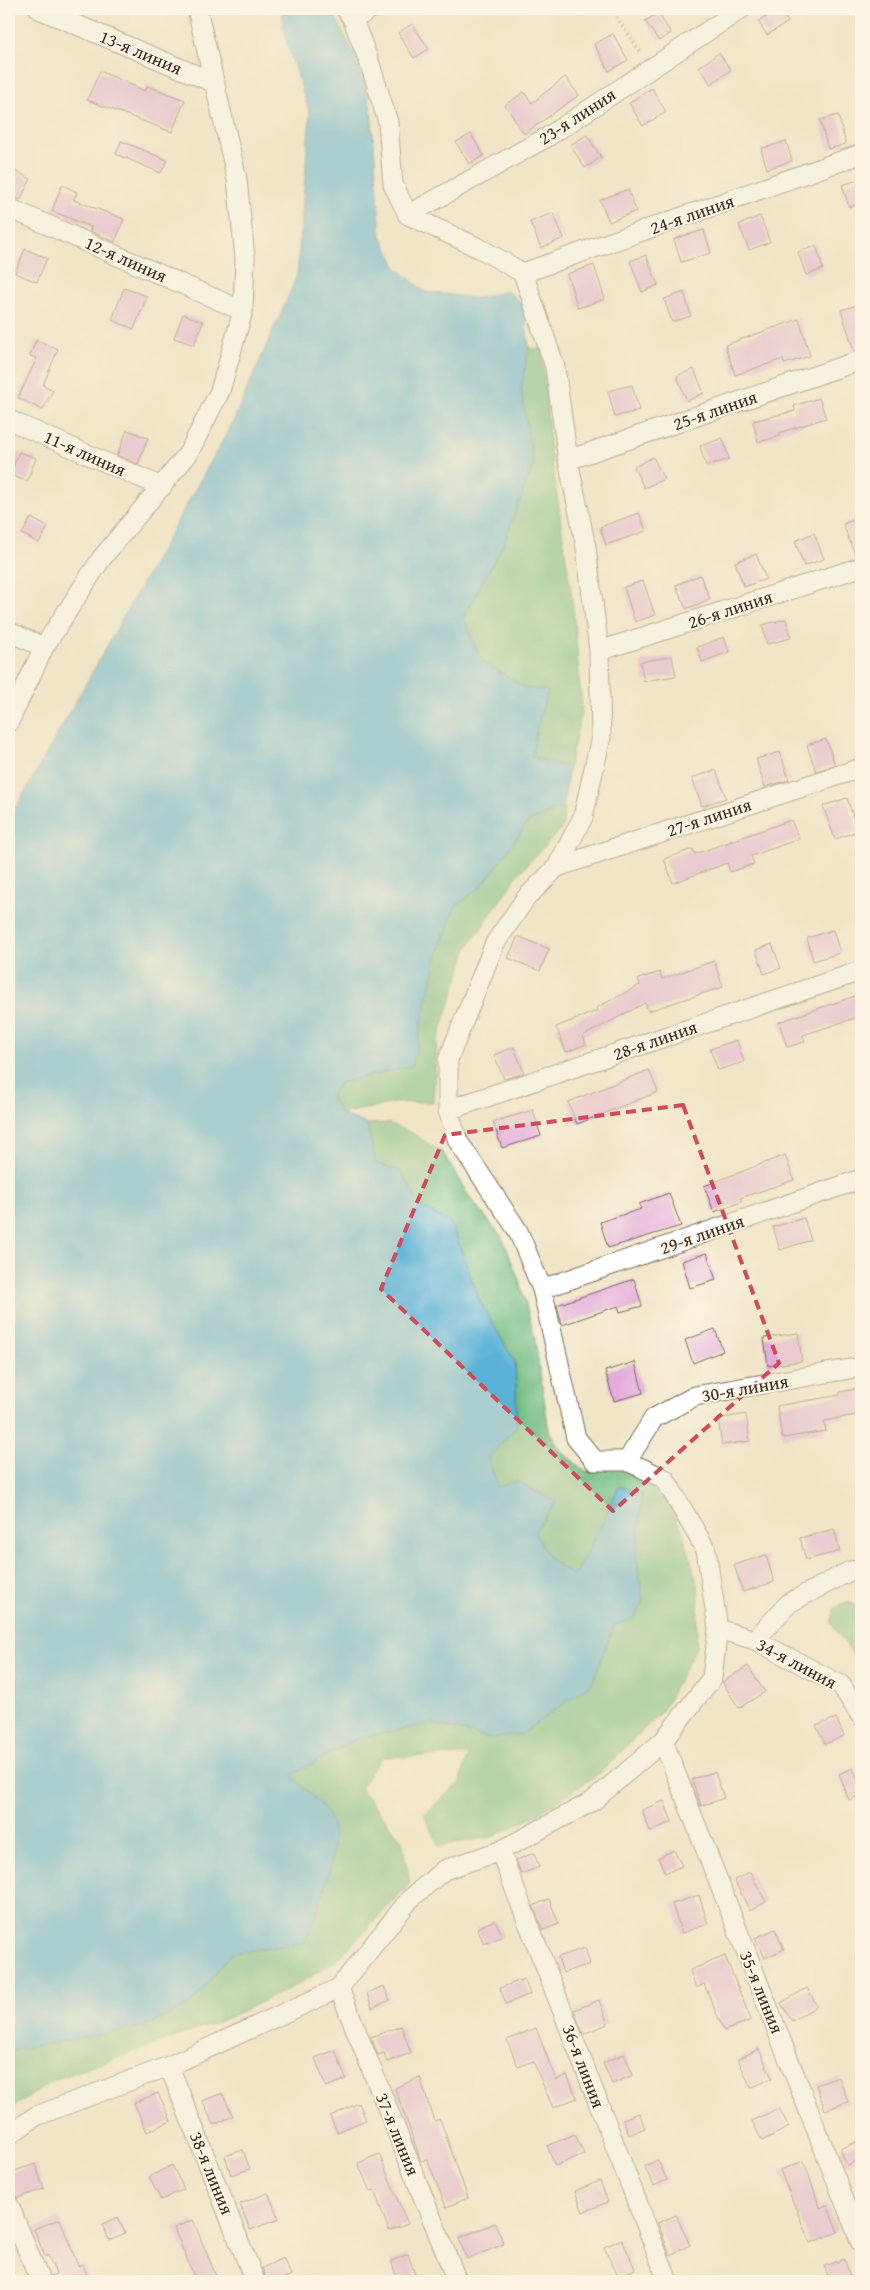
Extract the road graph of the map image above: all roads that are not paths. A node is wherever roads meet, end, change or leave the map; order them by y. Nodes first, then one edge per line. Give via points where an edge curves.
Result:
1 (39, 9) edge
2 (197, 9) edge
3 (370, 9) edge
4 (741, 9) edge
5 (349, 14) edge
6 (215, 83) junction
7 (861, 154) edge
8 (9, 208) edge
9 (408, 215) junction
10 (523, 273) junction
11 (243, 311) junction
12 (861, 360) edge
13 (9, 420) edge
14 (568, 460) junction
15 (162, 487) junction
16 (861, 567) edge
17 (9, 632) edge
18 (44, 647) junction
19 (599, 651) junction
20 (9, 722) edge
21 (861, 768) edge
22 (557, 867) junction
23 (861, 971) edge
24 (448, 1110) junction
25 (861, 1179) edge
26 (542, 1289) junction
27 (861, 1367) edge
28 (627, 1462) junction
29 (861, 1570) edge
30 (718, 1629) junction
31 (755, 1640) junction
32 (861, 1716) edge
33 (663, 1741) junction
34 (500, 1851) junction
35 (339, 1988) junction
36 (169, 2066) junction
37 (9, 2135) edge
38 (9, 2205) edge
39 (861, 2243) edge
40 (40, 2281) edge
41 (255, 2281) edge
42 (457, 2281) edge
43 (668, 2281) edge

1 - 6 street, 13-я линия
2 - 6 street
3 - 5 street
4 - 9 street, 23-я линия via 549,136
5 - 9 street via 370,64 388,122 393,184
6 - 11 street via 237,179 246,258
7 - 10 street, 24-я линия
8 - 11 street, 12-я линия
9 - 10 street via 481,249
10 - 14 street via 555,367
11 - 15 street via 220,391 188,454
12 - 14 street, 25-я линия
13 - 15 street, 11-я линия
14 - 19 street via 586,547
15 - 18 street via 101,559
16 - 19 street, 26-я линия
17 - 18 street
18 - 20 street
19 - 22 street via 601,736 583,817
21 - 22 street, 27-я линия
22 - 24 street via 526,898 495,943 448,1060
23 - 24 street, 28-я линия
24 - 26 street via 458,1141 518,1231
25 - 26 street, 29-я линия
26 - 28 street via 576,1438 595,1461
27 - 28 street, 30-я линия via 695,1396 654,1418
28 - 30 street via 665,1480 706,1550
29 - 31 street via 850,1571 789,1603
30 - 31 street, 34-я линия
30 - 33 street via 712,1678
31 - 32 street, 34-я линия via 841,1685
33 - 34 street via 593,1801
33 - 39 street, 35-я линия
34 - 35 street via 444,1870 410,1899
34 - 43 street, 36-я линия
35 - 36 street
35 - 42 street, 37-я линия
36 - 37 street via 36,2116
36 - 41 street, 38-я линия
38 - 40 street

